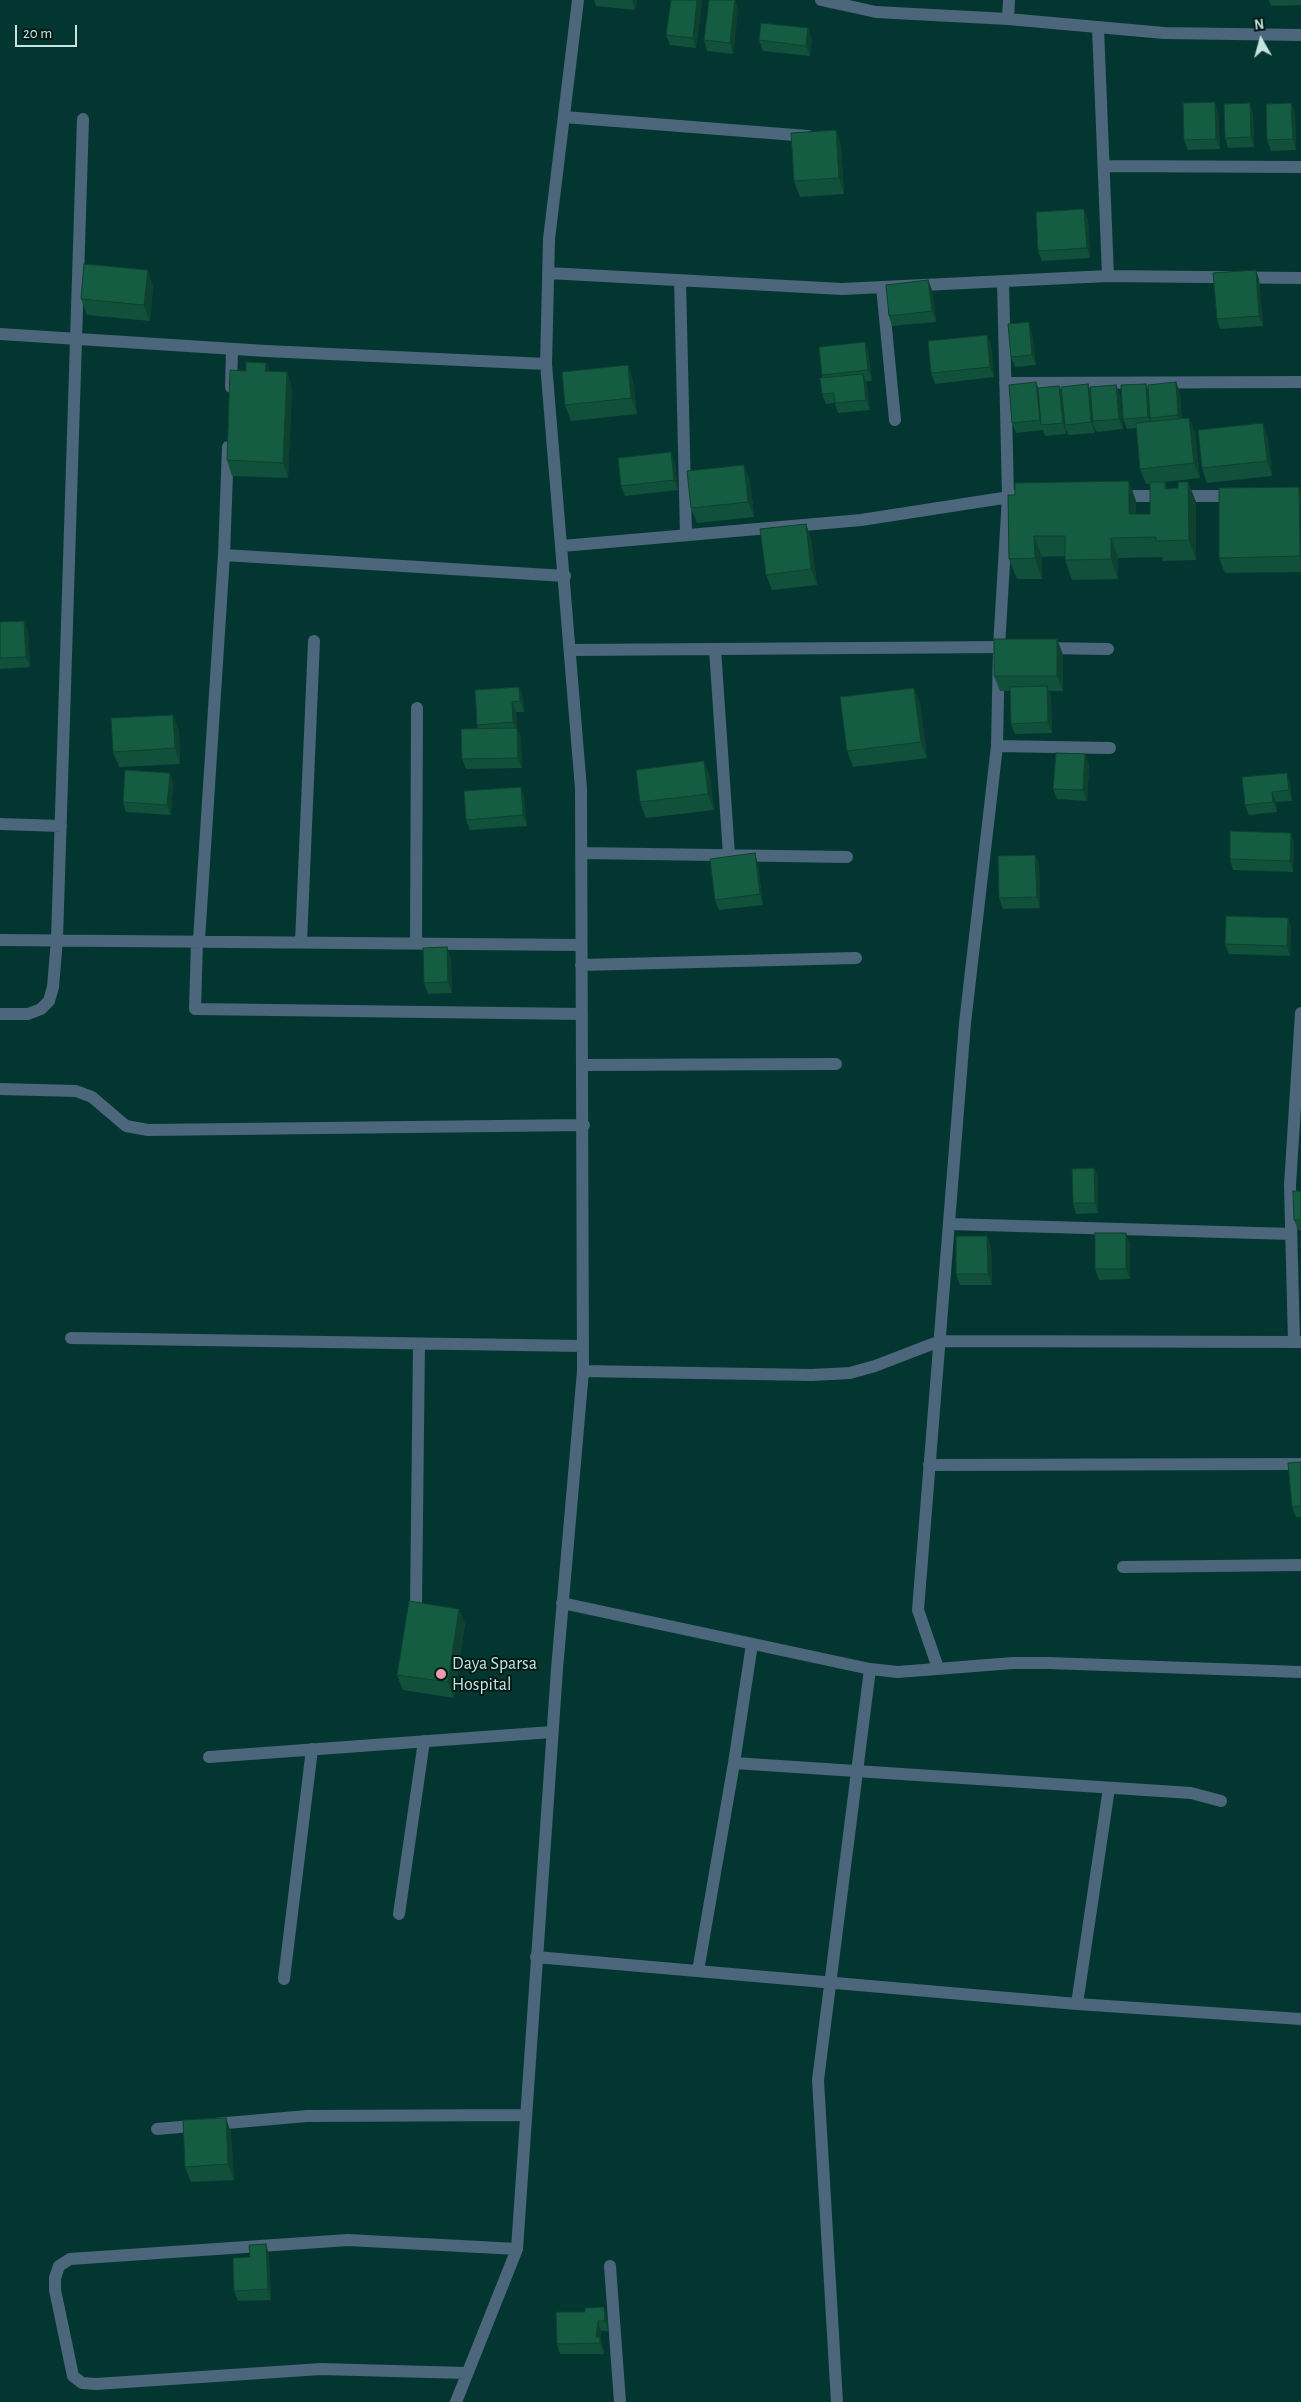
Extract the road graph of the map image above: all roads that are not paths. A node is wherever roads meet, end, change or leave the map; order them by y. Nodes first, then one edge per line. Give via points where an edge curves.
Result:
1 (578, 0) edge
2 (821, 0) edge
3 (1008, 0) edge
4 (1008, 20) junction
5 (1098, 28) junction
6 (1301, 35) edge
7 (564, 117) junction
8 (83, 119) dead end
9 (817, 136) edge
10 (1104, 166) junction
11 (1301, 167) edge
12 (548, 273) junction
13 (1108, 276) junction
14 (1301, 278) edge
15 (680, 280) junction
16 (1003, 281) junction
17 (882, 287) junction
18 (0, 334) edge
19 (76, 339) junction
20 (232, 349) junction
21 (546, 364) junction
22 (1301, 382) edge
23 (1006, 383) junction
24 (230, 398) edge
25 (895, 420) dead end
26 (229, 438) edge
27 (1008, 496) junction
28 (1027, 496) edge
29 (1105, 496) edge
30 (1252, 496) edge
31 (686, 536) junction
32 (562, 546) junction
33 (224, 555) junction
34 (565, 576) junction
35 (314, 641) dead end
36 (999, 647) junction
37 (716, 649) junction
38 (1108, 649) dead end
39 (571, 650) junction
40 (417, 708) dead end
41 (997, 746) junction
42 (1110, 748) dead end
43 (0, 824) edge
44 (61, 826) junction
45 (581, 853) junction
46 (729, 855) junction
47 (847, 856) dead end
48 (57, 939) junction
49 (0, 940) edge
50 (197, 941) junction
51 (301, 942) junction
52 (416, 943) junction
53 (581, 945) junction
54 (856, 958) dead end
55 (581, 965) junction
56 (1301, 1013) edge
57 (0, 1014) edge
58 (582, 1014) junction
59 (836, 1064) dead end
60 (582, 1065) junction
61 (0, 1089) edge
62 (584, 1125) junction
63 (949, 1224) junction
64 (1291, 1234) junction
65 (71, 1338) dead end
66 (940, 1341) junction
67 (1298, 1342) edge
68 (419, 1344) junction
69 (583, 1346) junction
70 (583, 1371) junction
71 (1301, 1464) edge
72 (929, 1465) junction
73 (1301, 1565) edge
74 (1123, 1567) dead end
75 (562, 1603) junction
76 (416, 1606) edge
77 (752, 1644) junction
78 (938, 1668) junction
79 (870, 1669) junction
80 (1301, 1672) edge
81 (552, 1732) junction
82 (424, 1741) junction
83 (312, 1749) junction
84 (209, 1757) dead end
85 (734, 1763) junction
86 (857, 1771) junction
87 (1109, 1788) junction
88 (1221, 1802) dead end
89 (399, 1914) dead end
90 (536, 1957) junction
91 (698, 1971) junction
92 (284, 1979) dead end
93 (831, 1983) junction
94 (1078, 2004) junction
95 (1301, 2019) edge
96 (526, 2115) junction
97 (157, 2129) dead end
98 (517, 2249) junction
99 (610, 2266) dead end
100 (466, 2373) junction
101 (456, 2402) edge
102 (620, 2402) edge
103 (837, 2402) edge

1 - 7 street
2 - 4 street via 876,12
3 - 4 street
4 - 5 street
5 - 6 street via 1164,33
5 - 10 street
7 - 9 street
7 - 12 street
8 - 19 street
10 - 11 street
10 - 13 street
12 - 15 street
12 - 21 street
13 - 14 street
13 - 16 street
15 - 17 street via 842,289
15 - 31 street
16 - 17 street
16 - 23 street
17 - 25 street
18 - 19 street
19 - 20 street
19 - 44 street
20 - 21 street
20 - 24 street
21 - 32 street
22 - 23 street
23 - 27 street
26 - 33 street
27 - 28 street
27 - 31 street via 861,520
27 - 36 street
29 - 30 street
31 - 32 street
32 - 34 street
33 - 34 street
33 - 50 street
34 - 39 street
35 - 51 street
36 - 37 street
36 - 38 street
36 - 41 street
37 - 39 street
37 - 46 street
39 - 45 street via 582,789
40 - 52 street
41 - 42 street
41 - 63 street via 965,1023
43 - 44 street
44 - 48 street
45 - 46 street
45 - 53 street
46 - 47 street
48 - 49 street
48 - 50 street
48 - 57 street via 49,1000 28,1014
50 - 51 street
50 - 58 street via 195,1009
51 - 52 street
52 - 53 street
53 - 55 street
54 - 55 street
55 - 58 street
56 - 64 street via 1290,1185
58 - 60 street
59 - 60 street
60 - 62 street
61 - 62 street via 76,1091 92,1096 126,1126 148,1130
62 - 69 street
63 - 64 street
63 - 66 street
64 - 67 street
65 - 68 street
66 - 67 street
66 - 70 street via 850,1373
66 - 72 street
68 - 69 street
68 - 76 street
69 - 70 street
70 - 75 street
71 - 72 street
72 - 78 street via 918,1610
73 - 74 street
75 - 77 street
75 - 81 street
77 - 79 street
77 - 85 street
78 - 79 street via 898,1672
78 - 80 street via 1049,1663
79 - 86 street
81 - 82 street
81 - 90 street
82 - 83 street
82 - 89 street
83 - 84 street
83 - 92 street
85 - 86 street
85 - 91 street
86 - 87 street
86 - 93 street
87 - 88 street via 1191,1793
87 - 94 street
90 - 91 street
90 - 96 street
91 - 93 street
93 - 94 street
93 - 103 street via 818,2080
94 - 95 street
96 - 97 street via 307,2116
96 - 98 street
98 - 100 street
98 - 100 street via 338,2240 70,2259 59,2266 55,2278 73,2376 82,2383 321,2369
99 - 102 street
100 - 101 street

